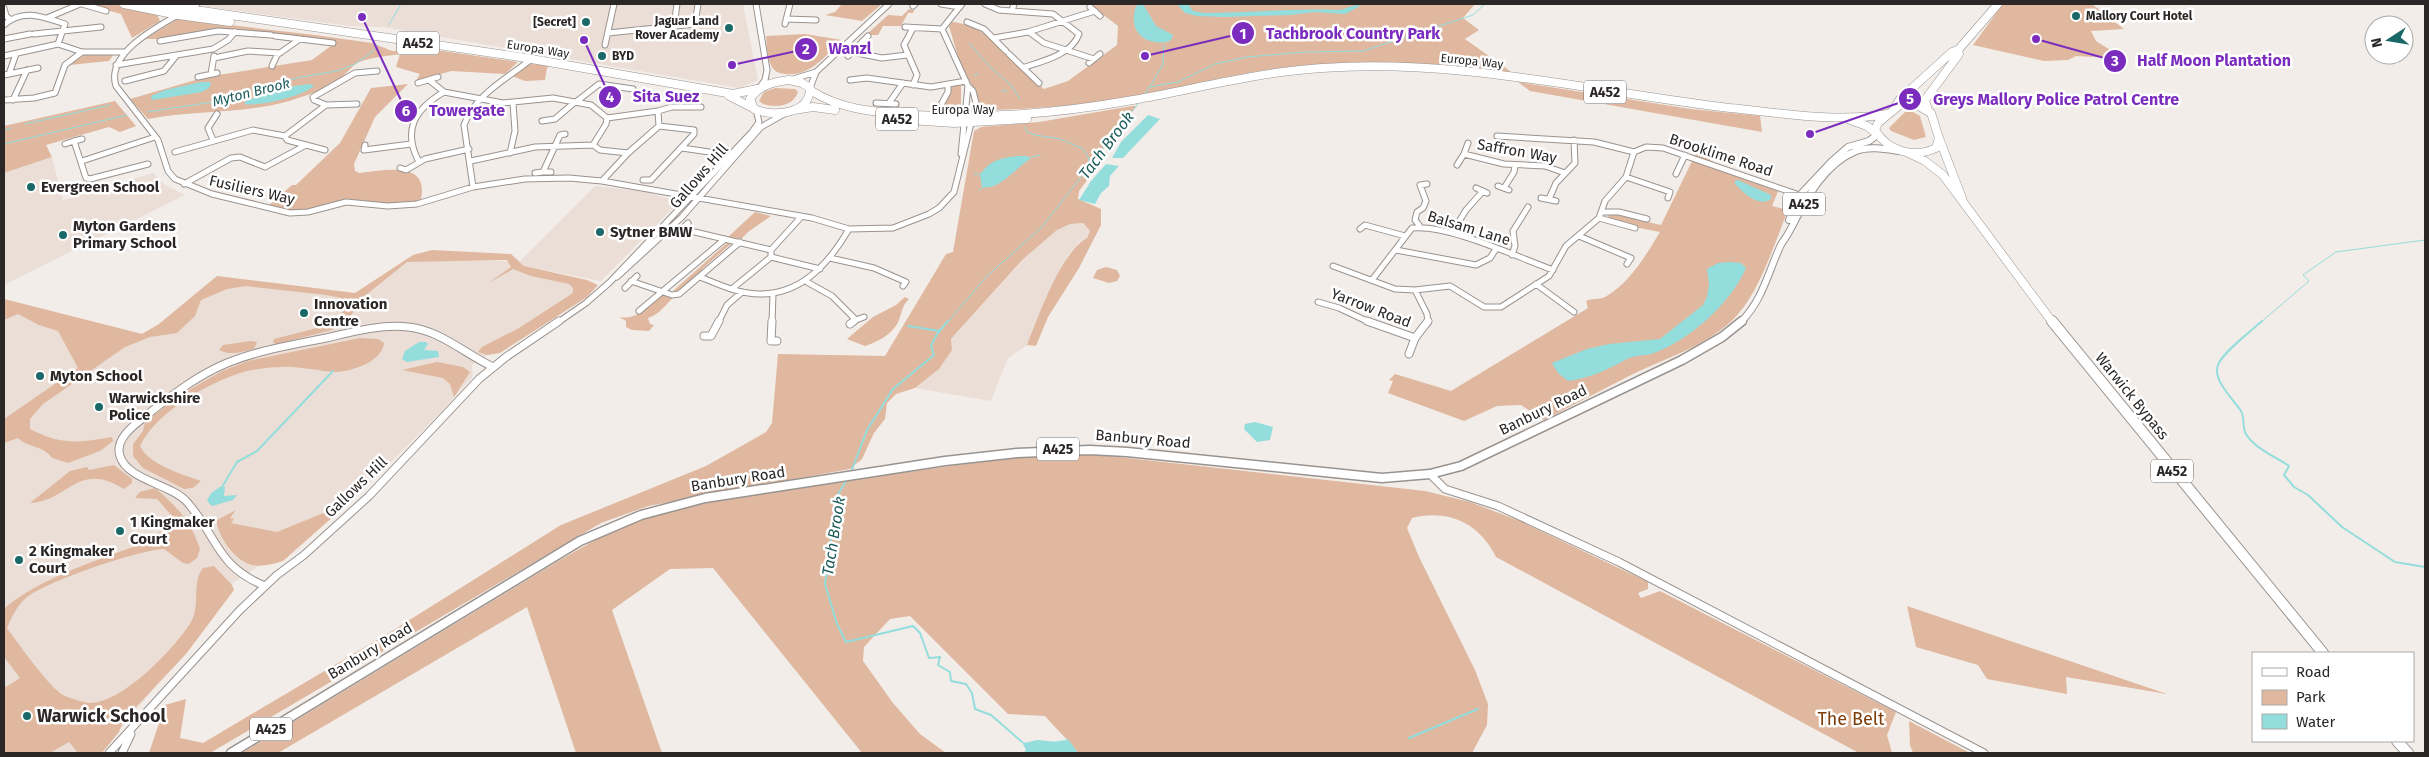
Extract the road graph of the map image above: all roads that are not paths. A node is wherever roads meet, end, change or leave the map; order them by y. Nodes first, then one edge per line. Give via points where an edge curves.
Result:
1 (81, 4) edge
2 (124, 4) edge
3 (139, 4) edge
4 (154, 4) edge
5 (197, 4) edge
6 (614, 4) edge
7 (677, 4) edge
8 (698, 4) edge
9 (756, 4) edge
10 (790, 4) edge
11 (889, 4) edge
12 (941, 4) edge
13 (985, 4) edge
14 (1014, 4) edge
15 (1998, 4) edge
16 (961, 5) edge
17 (1090, 7) dead end
18 (4, 8) edge
19 (106, 11) dead end
20 (1012, 11) junction
21 (1095, 11) junction
22 (183, 12) junction
23 (1100, 16) dead end
24 (47, 18) junction
25 (805, 18) junction
26 (10, 19) junction
27 (816, 20) dead end
28 (1065, 21) junction
29 (967, 22) dead end
30 (706, 23) dead end
31 (800, 23) dead end
32 (695, 24) junction
33 (4, 25) edge
34 (674, 26) junction
35 (101, 27) dead end
36 (906, 27) dead end
37 (913, 28) junction
38 (942, 29) junction
39 (340, 31) junction
40 (62, 32) junction
41 (235, 32) junction
42 (608, 32) junction
43 (1029, 32) junction
44 (868, 36) dead end
45 (994, 38) junction
46 (300, 39) junction
47 (4, 40) edge
48 (160, 41) dead end
49 (333, 43) dead end
50 (58, 44) junction
51 (605, 45) dead end
52 (213, 50) junction
53 (1065, 50) junction
54 (1958, 50) junction
55 (82, 52) junction
56 (124, 52) junction
57 (16, 54) junction
58 (280, 54) junction
59 (497, 54) junction
60 (1100, 54) dead end
61 (907, 55) junction
62 (4, 56) edge
63 (176, 56) junction
64 (214, 58) junction
65 (1094, 59) junction
66 (529, 61) junction
67 (1089, 63) dead end
68 (116, 65) junction
69 (272, 66) dead end
70 (576, 66) junction
71 (1025, 67) junction
72 (38, 68) dead end
73 (20, 69) dead end
74 (27, 70) junction
75 (767, 70) junction
76 (377, 71) dead end
77 (816, 72) junction
78 (6, 73) edge
79 (198, 77) dead end
80 (438, 77) dead end
81 (125, 80) dead end
82 (429, 80) junction
83 (787, 80) junction
84 (850, 80) dead end
85 (418, 83) dead end
86 (904, 83) junction
87 (1039, 83) dead end
88 (967, 84) junction
89 (689, 85) junction
90 (913, 85) junction
91 (948, 85) junction
92 (623, 88) junction
93 (633, 89) dead end
94 (758, 89) junction
95 (810, 89) junction
96 (444, 92) junction
97 (618, 92) dead end
98 (482, 99) junction
99 (4, 100) edge
100 (13, 100) junction
101 (575, 102) junction
102 (514, 103) junction
103 (876, 103) dead end
104 (889, 103) junction
105 (942, 103) dead end
106 (358, 104) dead end
107 (896, 104) dead end
108 (326, 105) junction
109 (1102, 106) junction
110 (701, 107) dead end
111 (1895, 108) junction
112 (754, 109) junction
113 (1928, 110) junction
114 (658, 111) junction
115 (791, 111) junction
116 (875, 112) joint
117 (217, 114) dead end
118 (1888, 114) junction
119 (1840, 117) junction
120 (606, 118) junction
121 (969, 119) junction
122 (542, 121) dead end
123 (659, 126) junction
124 (562, 134) dead end
125 (1877, 134) junction
126 (285, 136) junction
127 (1497, 136) dead end
128 (155, 137) junction
129 (1939, 138) junction
130 (82, 139) dead end
131 (213, 140) junction
132 (1574, 140) junction
133 (74, 142) junction
134 (1468, 143) dead end
135 (65, 144) dead end
136 (411, 144) junction
137 (594, 144) junction
138 (306, 145) junction
139 (554, 146) junction
140 (682, 148) junction
141 (469, 149) junction
142 (325, 150) dead end
143 (1903, 151) junction
144 (175, 152) dead end
145 (1634, 152) junction
146 (510, 153) junction
147 (628, 153) junction
148 (716, 153) dead end
149 (1464, 154) junction
150 (1685, 155) junction
151 (359, 156) dead end
152 (82, 161) junction
153 (471, 161) junction
154 (419, 162) junction
155 (148, 164) dead end
156 (1457, 165) dead end
157 (1516, 165) junction
158 (413, 171) dead end
159 (543, 172) junction
160 (551, 172) dead end
161 (535, 173) dead end
162 (1565, 173) junction
163 (1676, 174) dead end
164 (1626, 177) junction
165 (643, 180) dead end
166 (602, 181) junction
167 (184, 184) junction
168 (1427, 184) dead end
169 (1413, 185) dead end
170 (1420, 185) junction
171 (473, 187) junction
172 (1476, 188) dead end
173 (1504, 188) dead end
174 (1671, 193) dead end
175 (693, 195) junction
176 (1800, 195) junction
177 (701, 197) junction
178 (1541, 198) dead end
179 (1808, 198) junction
180 (1549, 200) junction
181 (1962, 200) junction
182 (1556, 201) dead end
183 (1528, 206) dead end
184 (801, 216) junction
185 (1597, 218) junction
186 (1647, 219) dead end
187 (688, 223) dead end
188 (1364, 225) dead end
189 (1419, 225) junction
190 (1635, 228) dead end
191 (682, 229) junction
192 (849, 229) junction
193 (1452, 233) junction
194 (676, 235) dead end
195 (1405, 236) junction
196 (1579, 236) junction
197 (725, 239) junction
198 (740, 242) junction
199 (1778, 248) junction
200 (1496, 249) junction
201 (771, 250) junction
202 (1396, 250) junction
203 (1512, 255) junction
204 (771, 258) junction
205 (830, 258) junction
206 (1631, 259) dead end
207 (1333, 266) dead end
208 (820, 269) junction
209 (1553, 270) junction
210 (637, 276) dead end
211 (700, 277) junction
212 (1372, 280) junction
213 (631, 281) junction
214 (610, 282) junction
215 (808, 282) junction
216 (907, 282) dead end
217 (1536, 284) junction
218 (625, 288) dead end
219 (733, 288) junction
220 (1415, 290) junction
221 (663, 292) junction
222 (742, 292) junction
223 (774, 294) junction
224 (1318, 302) dead end
225 (639, 311) dead end
226 (1574, 312) dead end
227 (864, 317) dead end
228 (856, 320) junction
229 (850, 324) dead end
230 (711, 336) dead end
231 (1415, 338) junction
232 (764, 341) dead end
233 (1409, 354) dead end
234 (493, 367) junction
235 (1430, 474) junction
236 (265, 586) junction
237 (2322, 652) edge
238 (135, 727) junction
239 (2398, 742) edge
240 (109, 753) edge
241 (122, 753) edge
242 (231, 753) edge
243 (1984, 753) edge
244 (2408, 753) edge

1 - 19 street
1 - 24 street
2 - 22 highway, Europa Way / A452
3 - 22 highway
4 - 22 highway, Europa Way / A452
5 - 22 street
6 - 42 street
7 - 34 street
8 - 32 street
9 - 75 street
10 - 25 street via 786,21
11 - 77 street
12 - 16 street
13 - 20 street
14 - 20 street
15 - 54 highway
16 - 38 street
17 - 21 street
18 - 26 street
20 - 28 street via 1048,12
21 - 23 street
21 - 28 street
22 - 39 highway, Europa Way / A452
22 - 39 highway, Europa Way / A452 via 259,24
22 - 56 street via 135,41
24 - 26 street via 32,14
24 - 40 street via 65,24
25 - 27 street
25 - 31 street
26 - 33 street
28 - 43 street
28 - 53 street via 1079,36
29 - 45 street
30 - 32 street
32 - 34 street
34 - 42 street
35 - 40 street
36 - 37 street
37 - 38 street
37 - 61 street via 904,45
38 - 88 street
39 - 59 highway, Europa Way / A452
40 - 47 street
40 - 50 street
41 - 46 street
41 - 48 street via 218,31
41 - 52 street
42 - 51 street
43 - 45 street
43 - 53 street via 1039,41
44 - 61 street via 850,54 882,58
45 - 71 street
46 - 49 street
46 - 58 street
50 - 55 street
50 - 57 street
52 - 63 street
52 - 64 street
53 - 65 street
53 - 71 street
54 - 111 highway via 1900,99
54 - 113 highway via 1959,54 1925,100
55 - 56 street
55 - 100 street via 65,65 55,93
56 - 68 street
57 - 62 street
57 - 78 street
58 - 64 street via 248,51
58 - 69 street
59 - 66 highway, Europa Way / A452
59 - 70 highway, Europa Way / A452
60 - 65 street
61 - 90 street via 917,75
63 - 68 street
63 - 81 street via 164,71
64 - 79 street via 214,74
65 - 67 street
66 - 70 highway, Europa Way / A452
66 - 98 street
68 - 128 street, Fusiliers Way via 113,77 118,90
70 - 89 highway, Europa Way / A452
71 - 87 street
72 - 74 street
73 - 78 street
74 - 78 street
74 - 100 street
75 - 83 street via 774,78
75 - 94 street
76 - 108 street via 355,73 313,97
77 - 83 street
77 - 95 street
80 - 82 street
82 - 85 street
82 - 96 street
83 - 94 highway, Europa Way
83 - 95 highway via 802,83
84 - 86 street via 867,78
86 - 90 street
86 - 104 street
88 - 91 street
88 - 121 street, Fusiliers Way
89 - 94 highway, Europa Way / A452 via 733,94
89 - 112 highway, Europa Way / A452 via 732,97
90 - 91 street
91 - 105 street
92 - 93 street
92 - 97 street
92 - 101 street via 596,85
94 - 112 highway via 750,98
95 - 115 highway via 808,100
95 - 116 highway, A452 via 834,105
96 - 98 street
96 - 136 street via 423,106 416,115 410,134
98 - 102 street
98 - 141 street via 469,111 465,122
99 - 100 street
101 - 102 street via 553,98
101 - 120 street via 591,106
101 - 122 street via 555,119
102 - 146 street via 511,112 515,135
103 - 104 street
104 - 107 street
106 - 108 street
108 - 126 street
109 - 119 highway, Europa Way / A452 via 1284,72 1341,67 1419,67 1485,73 1687,103
109 - 121 highway, Europa Way / A452
109 - 121 highway, Europa Way / A452 via 1079,112
110 - 114 street via 690,103
111 - 113 highway via 1911,104
111 - 118 highway
112 - 115 highway, Europa Way via 772,114
112 - 175 street, Gallows Hill via 759,120 757,126
113 - 129 highway
114 - 120 street
114 - 123 street
115 - 121 highway, Europa Way / A452 via 818,107 902,120
115 - 177 street, Gallows Hill via 761,127
116 - 121 highway
117 - 131 street via 208,128
118 - 119 highway, Europa Way / A452
118 - 125 highway via 1878,123
119 - 125 highway, Europa Way / A452
120 - 137 street via 606,124
121 - 192 street, Fusiliers Way via 961,142 962,160 954,192 940,208 893,228
123 - 140 street via 694,130
123 - 147 street
124 - 139 street
125 - 143 highway via 1886,144
125 - 176 main road via 1869,141 1848,147
126 - 131 street via 252,130
126 - 138 street
127 - 132 street
128 - 152 street
128 - 167 street, Fusiliers Way via 161,145 170,174
129 - 143 highway via 1936,148 1930,151
129 - 181 highway, Warwick Bypass / A452
130 - 133 street
131 - 144 street
132 - 145 street
132 - 162 street via 1575,163
133 - 135 street
133 - 152 street
134 - 149 street, Saffron Way
136 - 151 street via 364,148
136 - 154 street
137 - 139 street
137 - 147 street via 600,150
138 - 142 street
138 - 167 street via 265,166 240,157 231,158
139 - 146 street
139 - 159 street
140 - 148 street
140 - 165 street via 654,181
141 - 153 street
141 - 154 street
143 - 179 main road, Banbury Road / A425 via 1871,149 1850,154 1836,164
143 - 181 highway, Warwick Bypass / A452 via 1938,170
145 - 150 street, Brooklime Road via 1653,146
145 - 164 street
146 - 153 street
147 - 166 street
149 - 156 street, Saffron Way
149 - 157 street, Saffron Way
150 - 163 street
150 - 176 street, Brooklime Road
152 - 155 street via 86,178 90,179
153 - 171 street
154 - 158 street via 403,169
157 - 162 street, Saffron Way via 1546,166
157 - 173 street
159 - 160 street
159 - 161 street
162 - 180 street via 1552,189
164 - 174 street
164 - 185 street via 1605,201
166 - 171 street, Fusiliers Way via 550,178
166 - 175 street, Fusiliers Way
167 - 171 street, Fusiliers Way via 293,214 346,202 388,206 417,204
168 - 170 street
169 - 170 street
170 - 189 street via 1426,202 1415,215
172 - 193 street via 1485,192 1466,210
175 - 177 street, Fusiliers Way
175 - 214 street, Gallows Hill
176 - 179 street, Brooklime Road
176 - 199 main road
177 - 184 street, Fusiliers Way
177 - 214 street, Gallows Hill
178 - 180 street
179 - 199 main road, Banbury Road / A425
180 - 182 street
181 - 237 highway, Warwick Bypass / A452 via 2042,308
183 - 203 street via 1513,231 1515,246
184 - 192 street, Fusiliers Way
184 - 201 street
185 - 186 street via 1619,212
185 - 190 street
185 - 196 street
187 - 191 street
188 - 195 street
189 - 193 street, Balsam Lane
189 - 195 street, Balsam Lane
191 - 194 street
191 - 197 street
192 - 205 street
193 - 200 street, Balsam Lane
195 - 202 street, Balsam Lane
196 - 206 street
196 - 209 street via 1566,246
197 - 198 street
197 - 221 street
198 - 201 street
198 - 211 street
199 - 235 main road, Banbury Road / A425 via 1774,267 1755,306 1722,337 1479,458
200 - 202 street via 1488,259 1472,266
200 - 203 street, Balsam Lane
201 - 204 street
202 - 212 street, Balsam Lane
203 - 209 street, Balsam Lane
204 - 208 street
204 - 219 street
205 - 208 street
205 - 216 street via 874,268
207 - 212 street
208 - 215 street
209 - 217 street
210 - 213 street
211 - 219 street
211 - 221 street via 679,294
212 - 220 street via 1395,289
213 - 218 street
213 - 221 street
214 - 234 street, Gallows Hill via 586,303
215 - 223 street
215 - 228 street via 832,296
217 - 220 street via 1505,305 1492,308 1475,303 1450,286
217 - 226 street
219 - 222 street
220 - 231 street via 1428,319 1426,327
221 - 225 street
222 - 223 street
222 - 230 street via 728,305
223 - 232 street via 774,341
224 - 231 street, Yarrow Road
227 - 228 street
228 - 229 street
231 - 233 street
234 - 236 street, Gallows Hill via 328,537
234 - 236 street via 429,332 401,326 371,329 235,360 205,375 138,422 120,446 119,456 124,464 179,494 218,553 240,574
235 - 242 main road, Banbury Road / A425 via 1382,478 1110,451 1040,450 673,505 631,517 580,541
235 - 243 street via 1444,488 1525,517 1628,567
236 - 238 street, Gallows Hill
238 - 240 street, Gallows Hill
238 - 241 street, Gallows Hill
239 - 244 highway

